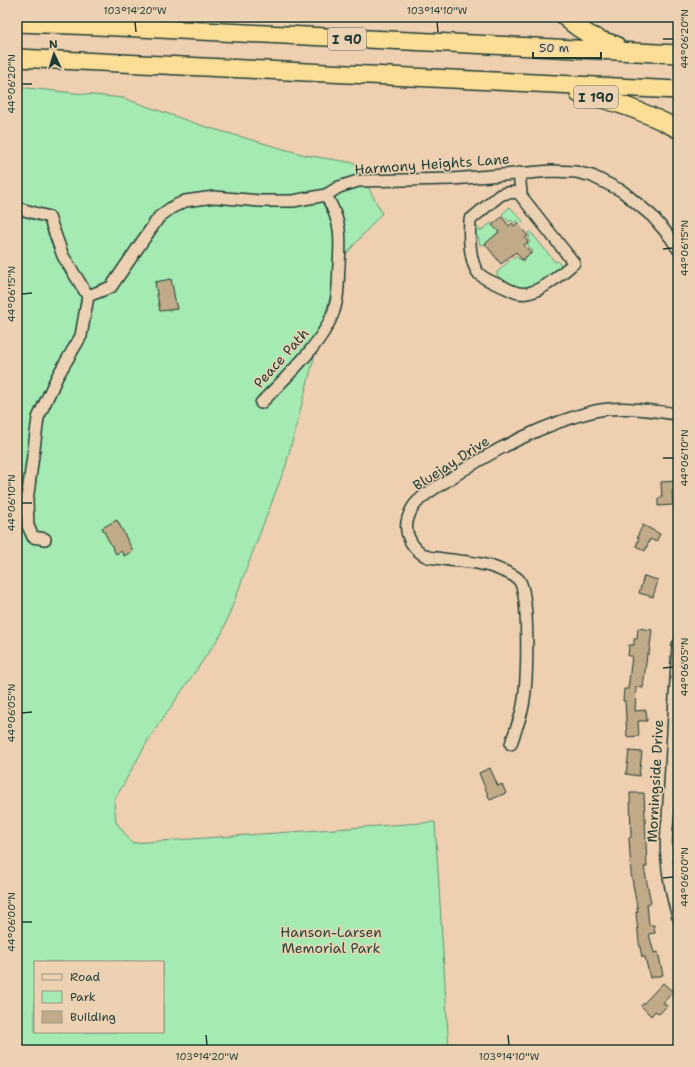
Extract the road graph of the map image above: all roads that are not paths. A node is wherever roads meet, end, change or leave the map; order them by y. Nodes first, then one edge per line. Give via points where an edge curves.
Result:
1 (565, 17) edge
2 (17, 23) edge
3 (678, 53) edge
4 (17, 58) edge
5 (510, 82) junction
6 (678, 90) edge
7 (678, 129) edge
8 (520, 173) junction
9 (518, 192) junction
10 (326, 195) junction
11 (17, 208) edge
12 (678, 249) edge
13 (88, 296) junction
14 (261, 403) dead end
15 (678, 414) edge
16 (44, 539) dead end
17 (678, 645) edge
18 (511, 744) dead end
19 (673, 818) edge
20 (678, 917) edge

1 - 3 highway via 582,31 607,43
2 - 3 highway, I 90
4 - 5 highway
5 - 6 highway
5 - 7 highway, I 190 via 606,100 638,110
8 - 9 street via 521,192
8 - 10 street, Harmony Heights Lane via 452,179 358,181 339,187
8 - 12 street, Harmony Heights Lane via 576,172 608,183 652,216
9 - 9 street via 500,195 470,220 469,227 474,267 480,274 501,286 522,294 543,286 574,263
10 - 13 street, Harmony Heights Lane via 279,202 214,197 186,201 170,208 159,217 111,287
10 - 14 street, Peace Path via 334,209 341,237 335,307 330,322 317,343
11 - 13 street via 49,217 63,256
13 - 16 street via 81,336 57,377 38,418 27,501 28,526 33,537
15 - 18 street, Bluejay Drive via 611,409 569,419 485,456 433,490 418,502 410,513 406,525 408,538 416,549 427,556 478,563 497,568 519,580 524,592 526,613 525,693
17 - 19 street, Morningside Drive
19 - 20 street, Morningside Drive via 666,833 667,858 671,893

